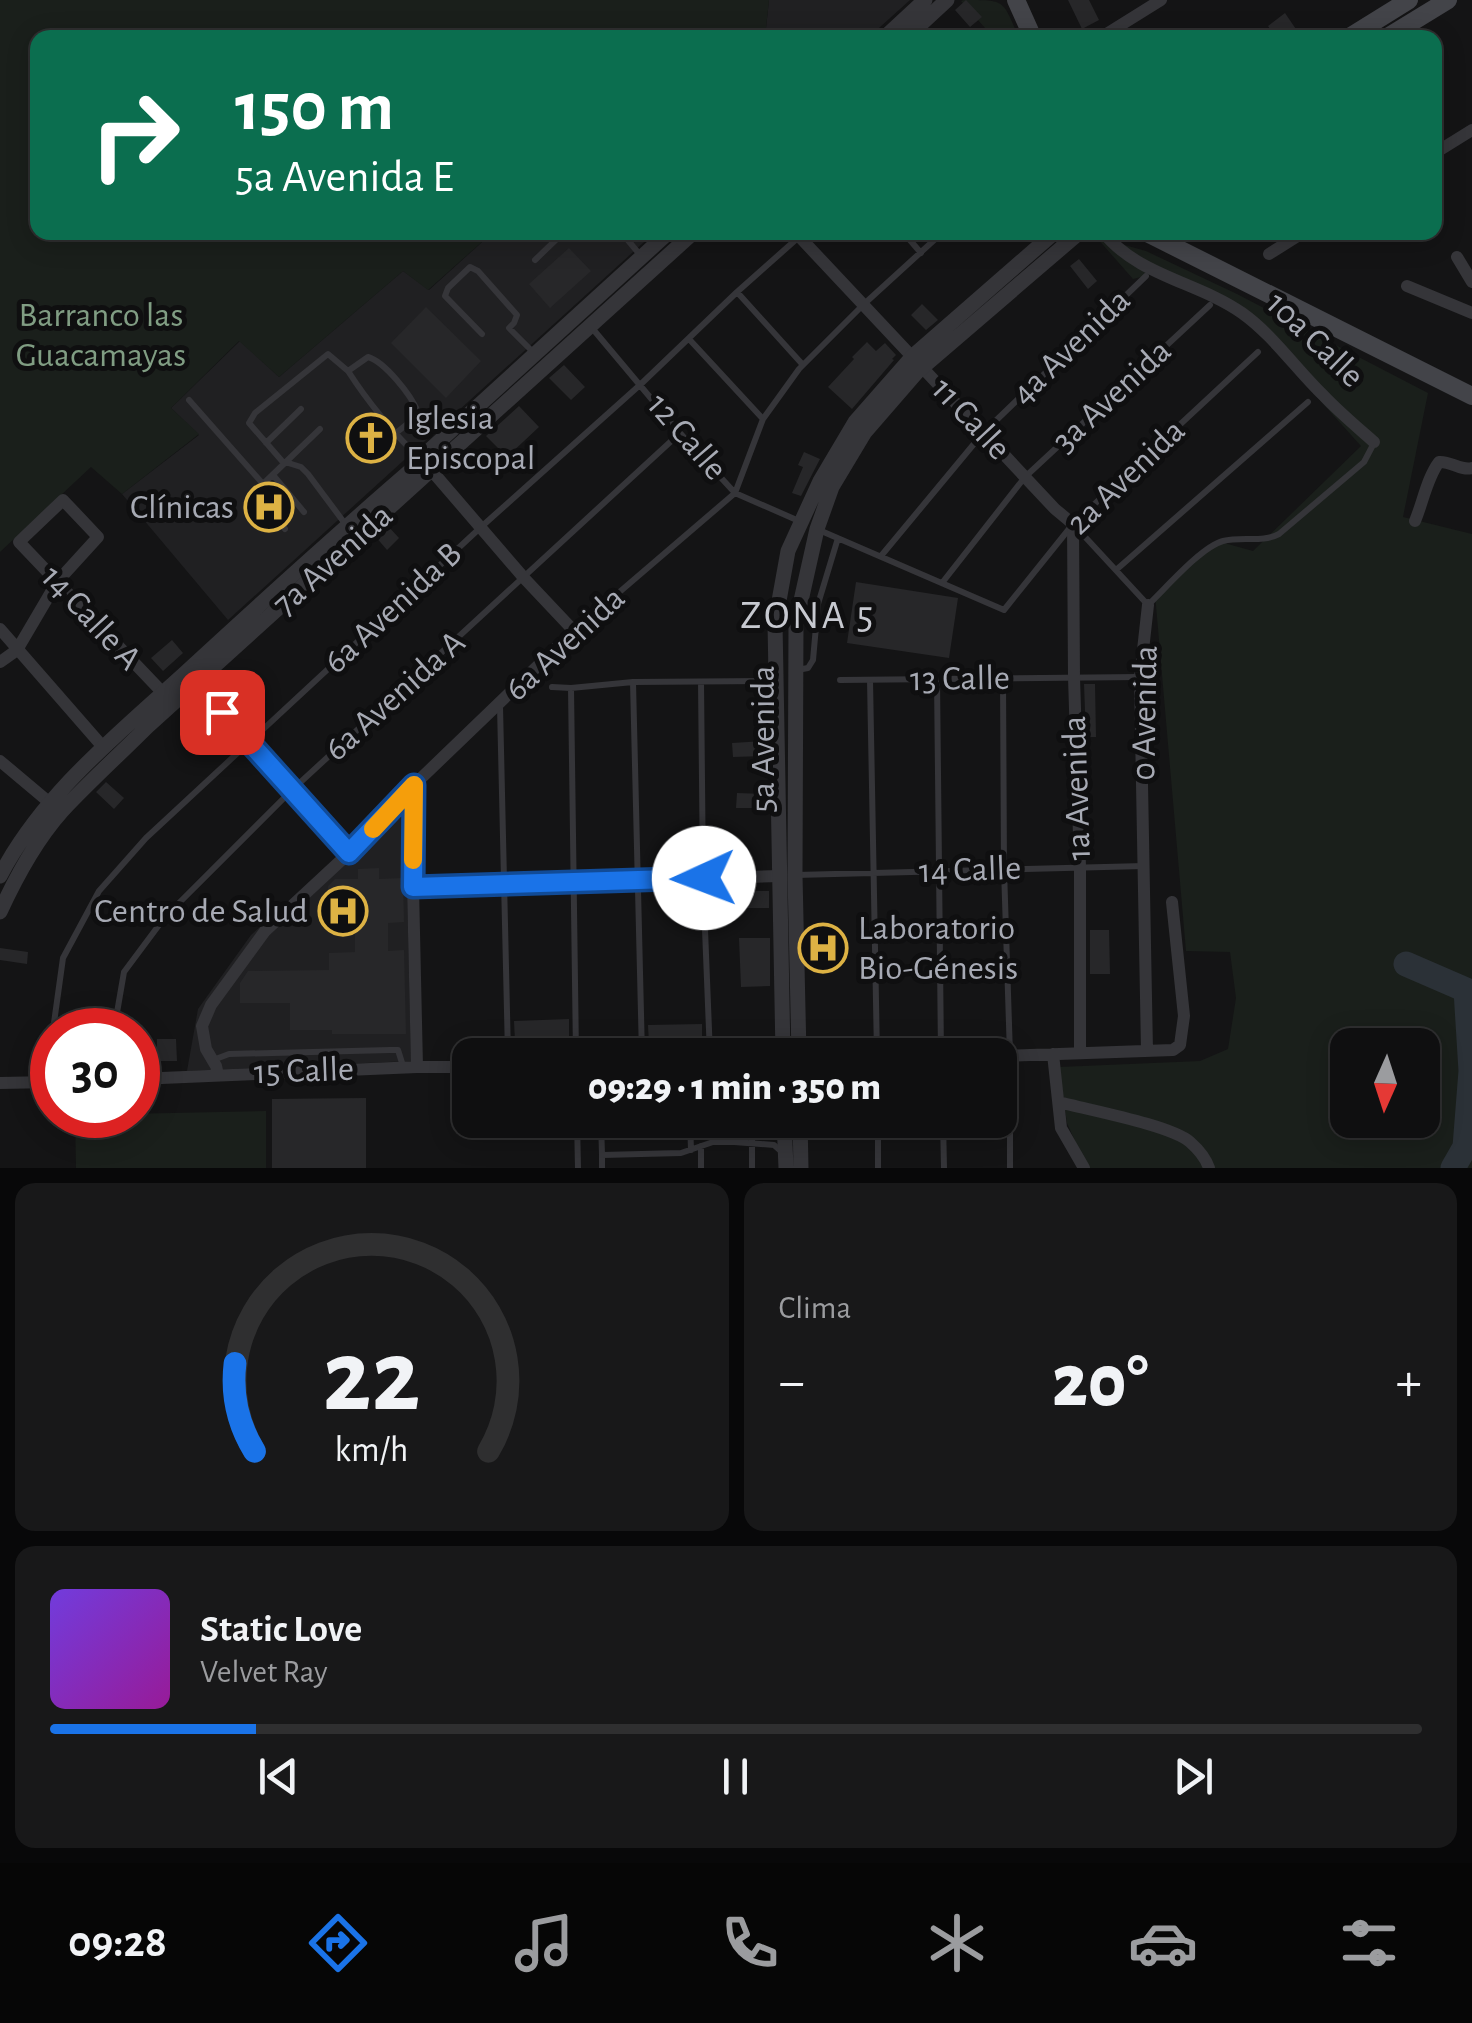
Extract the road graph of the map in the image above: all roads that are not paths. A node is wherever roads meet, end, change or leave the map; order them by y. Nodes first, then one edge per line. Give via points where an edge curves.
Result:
1 (947, 0) edge
2 (1016, 0) edge
3 (1161, 0) edge
4 (1409, 0) edge
5 (1448, 0) edge
6 (919, 2) edge
7 (892, 30) edge
8 (914, 30) edge
9 (1029, 30) edge
10 (1113, 30) edge
11 (1361, 30) edge
12 (1399, 30) edge
13 (1472, 130) edge
14 (1442, 149) edge
15 (556, 240) edge
16 (628, 240) edge
17 (660, 240) edge
18 (685, 240) edge
19 (793, 240) edge
20 (804, 240) edge
21 (910, 240) edge
22 (935, 240) edge
23 (1047, 240) edge
24 (1070, 240) edge
25 (1109, 240) edge
26 (1161, 240) edge
27 (1291, 240) edge
28 (921, 253) junction
29 (1269, 254) dead end
30 (642, 257) junction
31 (1457, 257) dead end
32 (535, 260) dead end
33 (1146, 276) dead end
34 (1472, 282) edge
35 (1407, 286) dead end
36 (737, 292) junction
37 (863, 304) junction
38 (1210, 304) dead end
39 (1472, 313) edge
40 (592, 327) junction
41 (482, 334) dead end
42 (688, 338) junction
43 (1258, 352) dead end
44 (540, 360) junction
45 (917, 362) junction
46 (803, 365) junction
47 (348, 370) junction
48 (641, 384) junction
49 (1472, 396) edge
50 (188, 400) dead end
51 (1308, 402) dead end
52 (301, 409) dead end
53 (762, 419) junction
54 (320, 429) dead end
55 (396, 433) junction
56 (984, 433) junction
57 (680, 434) junction
58 (266, 442) junction
59 (1374, 442) joint
60 (287, 462) junction
61 (426, 465) junction
62 (1472, 468) edge
63 (273, 476) junction
64 (1025, 477) junction
65 (264, 484) junction
66 (735, 493) junction
67 (304, 512) dead end
68 (800, 521) junction
69 (1415, 521) dead end
70 (1073, 524) junction
71 (347, 526) junction
72 (480, 528) junction
73 (816, 528) junction
74 (285, 529) dead end
75 (838, 538) junction
76 (881, 556) junction
77 (1116, 570) junction
78 (524, 578) junction
79 (57, 582) junction
80 (942, 582) junction
81 (1148, 605) junction
82 (0, 629) edge
83 (574, 630) junction
84 (17, 650) junction
85 (0, 662) edge
86 (796, 670) junction
87 (1140, 676) junction
88 (1003, 678) junction
89 (1074, 678) junction
90 (937, 679) junction
91 (840, 680) dead end
92 (870, 680) junction
93 (776, 681) junction
94 (196, 682) junction
95 (633, 682) junction
96 (701, 682) junction
97 (552, 686) dead end
98 (571, 688) junction
99 (163, 693) junction
100 (500, 704) junction
101 (248, 742) junction
102 (103, 748) junction
103 (0, 762) edge
104 (414, 785) junction
105 (292, 790) junction
106 (50, 803) junction
107 (349, 853) junction
108 (1145, 866) junction
109 (1080, 867) junction
110 (1004, 869) junction
111 (938, 871) junction
112 (873, 873) junction
113 (787, 875) junction
114 (0, 876) edge
115 (704, 878) junction
116 (638, 880) junction
117 (572, 882) junction
118 (504, 884) junction
119 (413, 887) junction
120 (1172, 902) dead end
121 (0, 912) edge
122 (56, 1008) edge
123 (118, 1008) edge
124 (508, 1038) edge
125 (576, 1038) edge
126 (642, 1038) edge
127 (709, 1038) edge
128 (783, 1038) edge
129 (798, 1038) edge
130 (877, 1038) edge
131 (941, 1038) edge
132 (1005, 1038) edge
133 (1148, 1051) junction
134 (1080, 1052) junction
135 (1053, 1054) junction
136 (1017, 1056) edge
137 (213, 1060) junction
138 (410, 1067) junction
139 (452, 1067) edge
140 (218, 1075) junction
141 (160, 1077) edge
142 (30, 1082) edge
143 (0, 1083) edge
144 (1058, 1102) junction
145 (577, 1138) edge
146 (602, 1138) edge
147 (691, 1138) edge
148 (720, 1138) edge
149 (752, 1138) edge
150 (800, 1138) edge
151 (878, 1138) edge
152 (943, 1138) edge
153 (1009, 1138) edge
154 (720, 1142) junction
155 (752, 1144) junction
156 (783, 1144) edge
157 (700, 1146) junction
158 (691, 1150) junction
159 (636, 1154) junction
160 (669, 1154) junction
161 (602, 1155) junction
162 (578, 1168) edge
163 (602, 1168) edge
164 (636, 1168) edge
165 (669, 1168) edge
166 (701, 1168) edge
167 (752, 1168) edge
168 (801, 1168) edge
169 (878, 1168) edge
170 (944, 1168) edge
171 (1010, 1168) edge
172 (1084, 1168) edge
173 (1209, 1168) edge

1 - 8 street
2 - 9 main road
3 - 10 street
4 - 11 main road
5 - 12 main road
6 - 7 street
13 - 14 street
15 - 32 lane
16 - 30 lane
17 - 30 street, 7a Avenida
18 - 40 street, 7a Avenida
19 - 36 lane, 6a Avenida B
20 - 37 street, 11 Calle
21 - 28 lane
22 - 28 lane, 6a Avenida
23 - 45 street, 5a Avenida
24 - 45 street, 5a Avenida
25 - 59 street, 10a Calle via 1150,269 1246,316
26 - 49 main road
27 - 29 street
28 - 37 lane, 6a Avenida
30 - 44 street, 7a Avenida
31 - 34 street
33 - 56 lane, 4a Avenida
35 - 39 street
36 - 42 lane, 6a Avenida B
36 - 46 lane
37 - 45 street, 11 Calle
37 - 46 lane, 6a Avenida
38 - 64 lane, 3a Avenida
40 - 44 street, 7a Avenida
40 - 48 lane, 12 Calle
41 - 44 lane via 445,296 470,267 517,315 509,328
42 - 48 lane, 6a Avenida B
42 - 53 lane
43 - 70 lane, 2a Avenida
44 - 61 street, 7a Avenida
45 - 56 street, 11 Calle
45 - 68 street, 5a Avenida via 856,422
45 - 73 street, 5a Avenida via 832,486
46 - 53 lane, 6a Avenida
47 - 55 lane
47 - 55 lane via 374,358 416,406 417,416
47 - 58 lane via 328,354 255,414 248,423
48 - 57 lane, 12 Calle
48 - 72 lane, 6a Avenida B
50 - 65 lane
51 - 77 lane
52 - 58 lane
53 - 66 lane, 6a Avenida
54 - 60 lane
55 - 61 lane
56 - 64 street, 11 Calle
56 - 76 lane, 4a Avenida
57 - 66 lane, 12 Calle
57 - 78 lane, 6a Avenida A
58 - 60 lane
59 - 81 lane, 0 Avenida via 1364,462 1279,534 1210,546
60 - 63 lane
60 - 71 lane via 308,474
61 - 71 street, 7a Avenida
61 - 72 street
61 - 94 street, 7a Avenida
62 - 69 street via 1439,462
63 - 65 lane
63 - 67 lane
64 - 70 street, 11 Calle
64 - 80 lane, 3a Avenida
65 - 74 lane via 254,492
66 - 68 lane, 12 Calle
66 - 83 lane, 6a Avenida
68 - 93 street, 5a Avenida via 776,623
70 - 77 lane, 11 Calle
70 - 80 lane, 2a Avenida via 1004,610
70 - 89 street, 1a Avenida
71 - 99 street, 7a Avenida
72 - 78 street
72 - 101 lane, 6a Avenida B
73 - 75 lane
73 - 86 street, 5a Avenida via 796,623
75 - 76 lane
75 - 86 lane via 818,604 813,660
76 - 80 lane
77 - 81 lane, 11 Calle
78 - 83 street
78 - 105 lane, 6a Avenida A
79 - 79 street, 14 Calle A via 98,537 63,500 19,542
79 - 84 street
79 - 99 street, 14 Calle A
81 - 87 street, 0 Avenida
82 - 84 street
83 - 100 street, 6a Avenida
84 - 85 street
84 - 102 street
86 - 113 street, 5a Avenida
87 - 89 lane, 13 Calle
87 - 108 street, 0 Avenida
88 - 89 lane, 13 Calle
88 - 90 lane, 13 Calle
88 - 110 lane
89 - 109 street, 1a Avenida
90 - 92 lane, 13 Calle
90 - 111 lane
91 - 92 lane, 13 Calle
92 - 112 lane
93 - 96 lane
93 - 113 street, 5a Avenida
94 - 101 lane
94 - 121 street, 7a Avenida via 60,813
95 - 96 lane
95 - 98 lane
95 - 116 lane
96 - 115 lane
97 - 98 lane
98 - 117 lane
99 - 102 street, 7a Avenida
100 - 104 street, 6a Avenida
100 - 118 lane
101 - 105 lane
101 - 122 lane, 6a Avenida B via 99,890 63,958
102 - 106 street, 7a Avenida
103 - 106 street
104 - 107 street, 6a Avenida
104 - 119 street
105 - 107 lane
105 - 123 lane, 6a Avenida A via 164,917 124,972
106 - 114 street, 7a Avenida
107 - 137 street, 6a Avenida via 264,932 211,1005 202,1026
108 - 109 lane, 14 Calle
108 - 133 street, 0 Avenida
109 - 110 lane, 14 Calle
109 - 134 street, 1a Avenida
110 - 111 lane, 14 Calle
110 - 132 lane
111 - 112 lane, 14 Calle
111 - 131 lane
112 - 113 lane, 14 Calle
112 - 130 lane
113 - 115 street, 14 Calle
113 - 128 street, 5a Avenida
113 - 129 street, 5a Avenida
115 - 116 street, 14 Calle
115 - 127 lane
116 - 117 street, 14 Calle
116 - 126 lane
117 - 118 street, 14 Calle
117 - 125 lane
118 - 119 street, 14 Calle
118 - 124 lane
119 - 138 street
120 - 133 street via 1183,1040 1173,1050
133 - 134 street
134 - 135 street
135 - 136 street
135 - 144 street
137 - 138 lane via 229,1054 398,1050
137 - 140 street, 6a Avenida
138 - 139 street, 15 Calle
138 - 140 street, 15 Calle
140 - 141 street, 15 Calle
142 - 143 street
144 - 172 street via 1061,1128
144 - 173 street via 1167,1130 1188,1140
145 - 162 lane
146 - 161 lane
147 - 158 lane
148 - 154 lane
149 - 155 lane
150 - 168 street
151 - 169 lane
152 - 170 lane
153 - 171 lane
154 - 155 lane
154 - 157 lane
155 - 156 lane
155 - 167 lane
157 - 158 lane
157 - 166 lane
158 - 160 lane
159 - 160 lane
159 - 161 lane
159 - 164 lane
160 - 165 lane
161 - 163 lane

